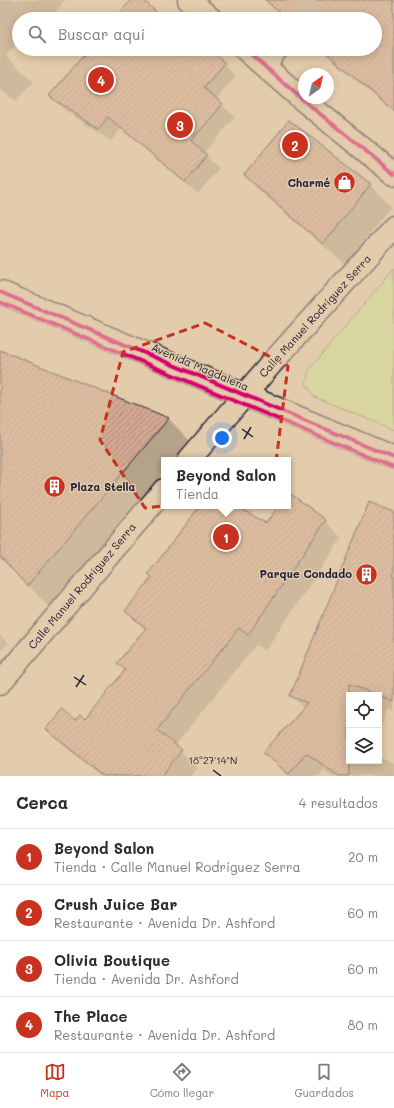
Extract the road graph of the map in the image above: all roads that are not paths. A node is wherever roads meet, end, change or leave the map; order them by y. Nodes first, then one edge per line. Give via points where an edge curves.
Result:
1 (189, 0) edge
2 (203, 12) edge
3 (270, 57) edge
4 (394, 174) edge
5 (394, 227) edge
6 (0, 292) edge
7 (244, 395) junction
8 (192, 457) edge
9 (394, 458) edge
10 (161, 494) edge
11 (0, 683) edge

1 - 2 street
3 - 4 street
5 - 7 street, Calle Manuel Rodríguez Serra
6 - 7 street, Avenida Magdalena
7 - 8 street, Calle Manuel Rodríguez Serra
7 - 9 street, Avenida Magdalena
10 - 11 street, Calle Manuel Rodríguez Serra

